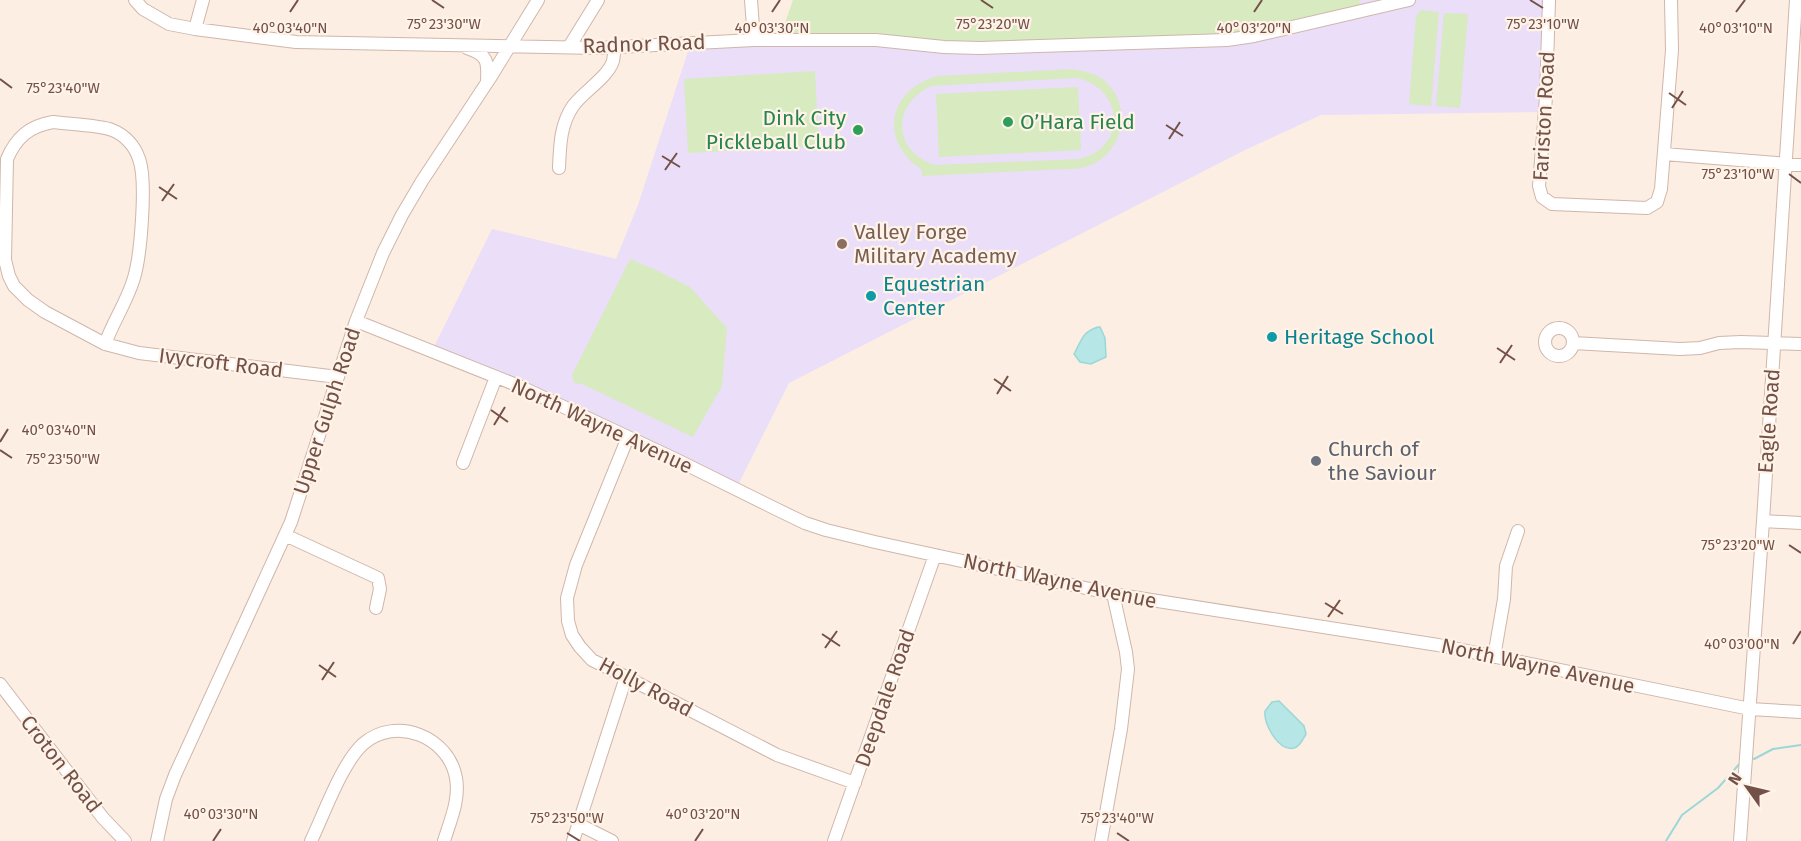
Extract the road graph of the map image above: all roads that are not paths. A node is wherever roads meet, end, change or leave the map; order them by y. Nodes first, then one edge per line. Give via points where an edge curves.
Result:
1 (135, 0) edge
2 (203, 0) edge
3 (538, 0) edge
4 (598, 0) edge
5 (751, 0) edge
6 (1409, 0) edge
7 (1548, 0) edge
8 (1671, 0) edge
9 (1796, 0) edge
10 (195, 29) junction
11 (754, 40) junction
12 (460, 46) junction
13 (509, 47) junction
14 (569, 47) junction
15 (615, 47) junction
16 (487, 83) junction
17 (1664, 154) junction
18 (1785, 164) junction
19 (1801, 165) edge
20 (559, 168) dead end
21 (356, 321) junction
22 (1774, 343) junction
23 (105, 344) junction
24 (1573, 344) dead end
25 (1801, 344) edge
26 (338, 377) junction
27 (496, 377) junction
28 (628, 437) junction
29 (463, 463) dead end
30 (1763, 521) junction
31 (1801, 523) edge
32 (1518, 531) dead end
33 (285, 535) junction
34 (935, 555) junction
35 (1113, 594) junction
36 (376, 608) dead end
37 (1494, 657) junction
38 (626, 677) junction
39 (0, 684) edge
40 (6, 702) edge
41 (1750, 708) junction
42 (1801, 712) edge
43 (855, 783) junction
44 (578, 824) junction
45 (125, 841) edge
46 (157, 841) edge
47 (311, 841) edge
48 (444, 841) edge
49 (573, 841) edge
50 (612, 841) edge
51 (834, 841) edge
52 (1101, 841) edge
53 (1740, 841) edge

1 - 10 street, Radnor Road via 169,24
2 - 10 street
3 - 13 street, Upper Gulph Road
4 - 14 street
5 - 11 street
6 - 11 street, Radnor Road via 1254,36 1200,42 981,48 876,40
7 - 17 street, Fariston Road via 1539,186 1542,197 1552,204 1647,208 1657,202
8 - 17 street, Fariston Road via 1672,50
9 - 18 street, Eagle Road
10 - 12 street, Radnor Road via 296,42
11 - 15 street, Radnor Road
12 - 13 street, Radnor Road
12 - 16 street via 484,57 488,63
13 - 14 street, Radnor Road
13 - 16 street, Upper Gulph Road
14 - 15 street, Radnor Road
15 - 20 street via 606,72 565,120
16 - 21 street, Upper Gulph Road via 402,215
17 - 18 street
18 - 19 street
18 - 22 street, Eagle Road
21 - 26 street, Upper Gulph Road
21 - 27 street, North Wayne Avenue
22 - 24 street via 1719,343 1680,349
22 - 25 street
22 - 30 street, Eagle Road
23 - 23 street, Ivycroft Road via 28,300 14,286 6,267 7,159 19,138 37,126 53,122 110,129 130,142 140,159 143,172 138,264
23 - 26 street, Ivycroft Road via 139,353
26 - 33 street, Upper Gulph Road
27 - 28 street, North Wayne Avenue
27 - 29 street
28 - 34 street, North Wayne Avenue via 805,523
28 - 38 street, Holly Road via 576,565 567,598 568,621 580,647 592,660
30 - 31 street
30 - 41 street, Eagle Road
32 - 37 street via 1506,566
33 - 36 street via 378,578
33 - 46 street, Upper Gulph Road via 175,775
34 - 35 street, North Wayne Avenue
34 - 43 street, Deepdale Road
35 - 37 street, North Wayne Avenue
35 - 52 street via 1128,669
37 - 41 street, North Wayne Avenue
38 - 43 street, Holly Road via 777,755
38 - 44 street
39 - 40 street, Croton Road
40 - 45 street, Croton Road
41 - 42 street, North Wayne Avenue
41 - 53 street, Eagle Road
43 - 51 street, Deepdale Road
44 - 49 street
44 - 50 street
47 - 48 street via 356,751 375,736 403,730 435,743 454,769 456,800

